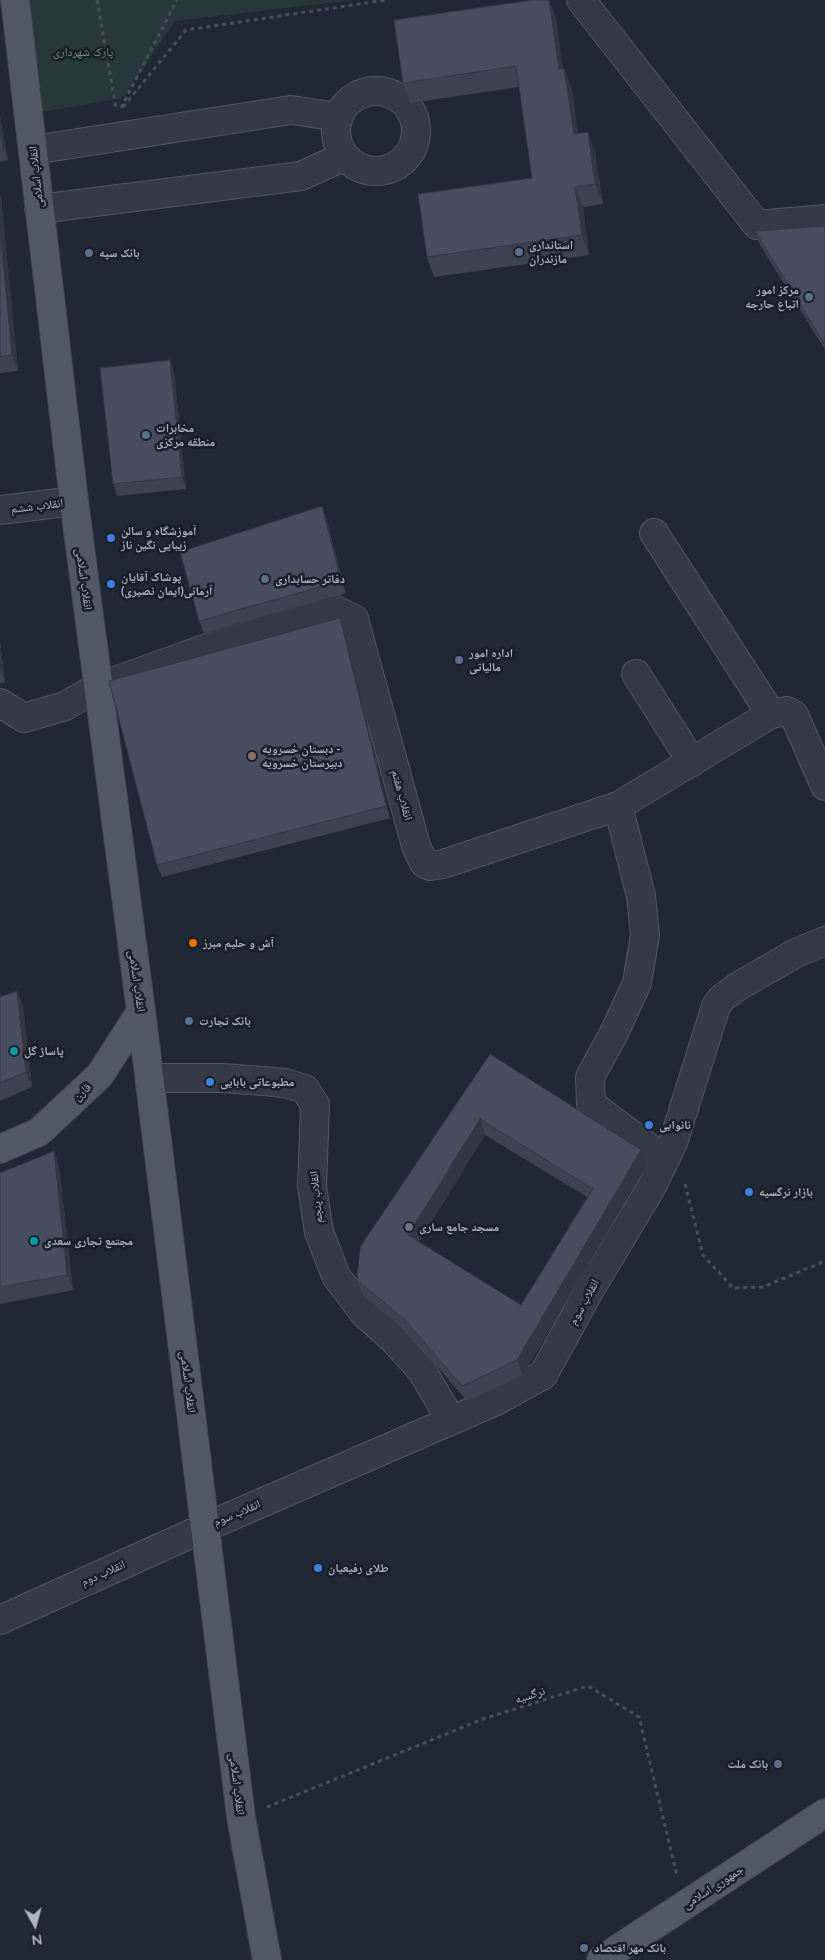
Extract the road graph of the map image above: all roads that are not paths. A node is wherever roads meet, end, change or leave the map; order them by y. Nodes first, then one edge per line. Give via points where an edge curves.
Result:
1 (15, 0) edge
2 (581, 0) edge
3 (339, 117) junction
4 (33, 150) junction
5 (345, 156) junction
6 (39, 209) junction
7 (825, 219) edge
8 (74, 501) junction
9 (0, 510) edge
10 (654, 533) dead end
11 (636, 674) dead end
12 (98, 687) junction
13 (0, 703) edge
14 (771, 714) junction
15 (692, 762) junction
16 (825, 786) edge
17 (618, 806) junction
18 (825, 941) edge
19 (141, 1011) junction
20 (150, 1078) junction
21 (0, 1149) edge
22 (669, 1151) junction
23 (451, 1420) junction
24 (206, 1527) junction
25 (0, 1620) edge
26 (825, 1813) edge
27 (267, 1960) edge
28 (601, 1960) edge

1 - 4 main road, انقلاب اسلامی
2 - 7 street via 757,225
3 - 4 street via 291,110
3 - 5 street via 336,130 338,144
3 - 5 street via 356,97 380,91 403,101 415,122 413,148 395,167 368,170
4 - 6 main road, انقلاب اسلامی
5 - 6 street via 301,176
6 - 8 main road, انقلاب اسلامی
8 - 9 street, انقلاب ششم
8 - 12 main road, انقلاب اسلامی
10 - 14 street
11 - 15 street
12 - 13 street via 65,706 24,718
12 - 17 street, انقلاب هفتم via 302,614 331,608 354,619 416,846 424,863 430,866 443,864
12 - 19 main road, انقلاب اسلامی
14 - 15 street, انقلاب هفتم
14 - 16 street via 787,711 794,715
15 - 17 street, انقلاب هفتم
17 - 22 street via 642,896 645,935 637,983 590,1077 591,1104
18 - 22 street, انقلاب سوم via 796,953 737,987 716,1006
19 - 20 main road, انقلاب اسلامی
19 - 21 main road, قارن via 100,1075 39,1132
20 - 23 street, انقلاب پنجم via 263,1080 305,1088 315,1105 312,1186 319,1232 336,1276 364,1313 422,1371
20 - 24 main road, انقلاب اسلامی
22 - 23 street, انقلاب سوم via 543,1375 494,1402
23 - 24 street, انقلاب سوم
24 - 25 street, انقلاب دوم
24 - 27 main road, انقلاب اسلامی via 241,1817
26 - 28 main road, جمهوری اسلامی

